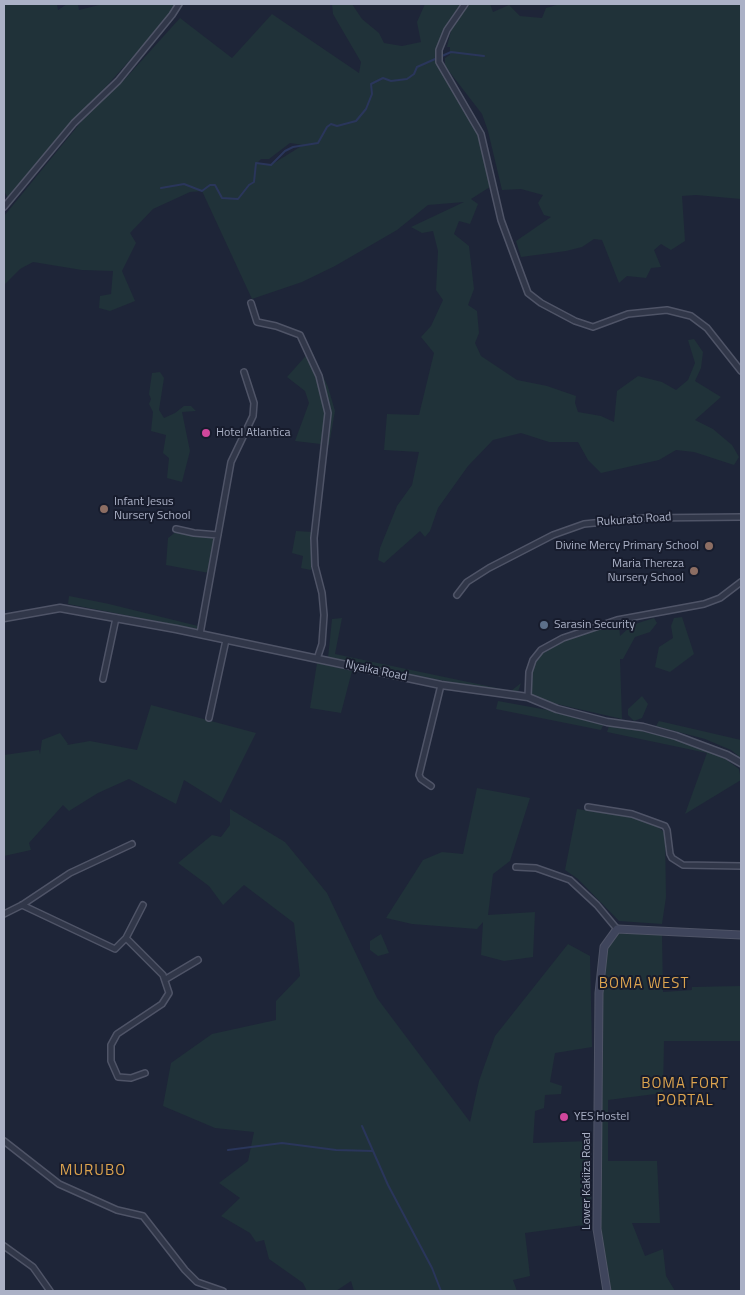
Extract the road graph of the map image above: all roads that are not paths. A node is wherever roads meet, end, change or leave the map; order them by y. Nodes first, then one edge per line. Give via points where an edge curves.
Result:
1 (179, 4) edge
2 (465, 4) edge
3 (4, 198) edge
4 (5, 206) edge
5 (251, 303) dead end
6 (741, 371) edge
7 (244, 372) dead end
8 (741, 517) edge
9 (176, 529) dead end
10 (218, 535) junction
11 (741, 582) edge
12 (456, 595) dead end
13 (4, 618) edge
14 (116, 618) junction
15 (200, 634) junction
16 (226, 640) junction
17 (317, 659) junction
18 (103, 679) dead end
19 (441, 685) junction
20 (528, 697) junction
21 (209, 718) dead end
22 (741, 763) edge
23 (431, 786) dead end
24 (588, 807) dead end
25 (132, 844) dead end
26 (741, 866) edge
27 (516, 867) dead end
28 (22, 905) junction
29 (143, 905) dead end
30 (4, 914) edge
31 (617, 929) junction
32 (741, 935) edge
33 (126, 938) junction
34 (198, 960) dead end
35 (166, 979) junction
36 (145, 1073) dead end
37 (4, 1141) edge
38 (4, 1246) edge
39 (50, 1291) edge
40 (223, 1291) edge
41 (607, 1291) edge

1 - 4 street via 118,81 74,124
2 - 6 street via 447,30 439,50 439,62 481,134 501,220 528,292 541,303 593,327 628,314 667,310 691,316 707,328
3 - 4 street
5 - 17 street via 257,322 300,335 320,376 328,413 314,538 315,566 324,615 322,644
7 - 10 street via 254,403 253,416 231,462
8 - 12 street, Rukurato Road via 637,518 584,524 489,568 467,582
9 - 10 street
10 - 15 street
11 - 20 street via 720,598 704,604 617,620 563,638 542,650 533,660
13 - 14 street, Nyaika Road via 60,608
14 - 15 street, Nyaika Road
14 - 18 street
15 - 16 street, Nyaika Road
16 - 17 street, Nyaika Road
16 - 21 street
17 - 19 street, Nyaika Road
19 - 20 street, Nyaika Road
19 - 23 street via 419,775
20 - 22 street, Nyaika Road via 607,722 676,736
24 - 26 street via 632,814 664,826 672,858 683,865
25 - 28 street via 70,873
27 - 31 street via 536,868 570,880 597,904
28 - 30 street
28 - 33 street via 108,948 114,949
29 - 33 street
31 - 32 main road
31 - 41 main road, Lower Kakiiza Road via 604,947 599,993 597,1229
33 - 35 street
34 - 35 street
35 - 36 street via 167,1000 118,1034 111,1045 111,1061 118,1077 131,1078
37 - 40 street via 59,1184 117,1210 144,1216 197,1282
38 - 39 street via 33,1267

